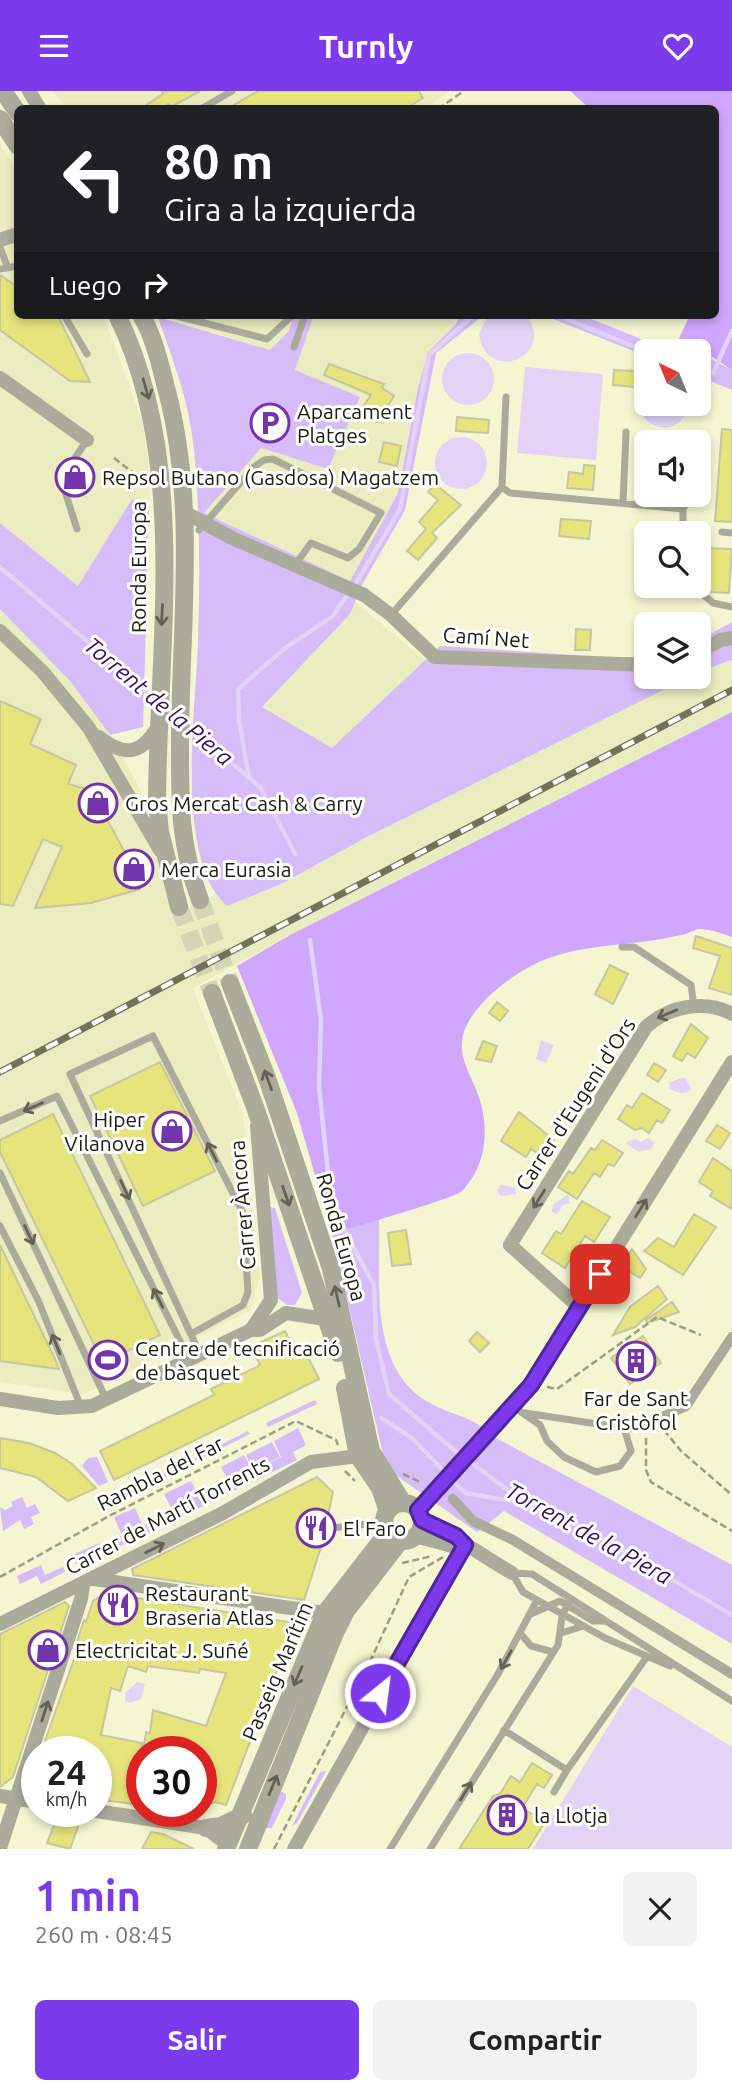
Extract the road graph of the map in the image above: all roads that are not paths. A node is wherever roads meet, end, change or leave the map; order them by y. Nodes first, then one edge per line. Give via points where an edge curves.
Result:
1 (3, 91) edge
2 (232, 91) edge
3 (208, 105) edge
4 (14, 107) edge
5 (0, 119) edge
6 (14, 137) edge
7 (0, 247) edge
8 (4, 268) edge
9 (66, 319) edge
10 (119, 319) edge
11 (143, 319) edge
12 (189, 319) edge
13 (289, 319) edge
14 (304, 319) edge
15 (294, 347) dead end
16 (87, 354) dead end
17 (0, 378) edge
18 (506, 397) dead end
19 (626, 432) dead end
20 (87, 440) joint
21 (502, 487) junction
22 (623, 503) junction
23 (683, 509) joint
24 (683, 521) edge
25 (193, 523) junction
26 (77, 529) dead end
27 (722, 532) dead end
28 (732, 533) edge
29 (295, 566) junction
30 (707, 598) edge
31 (732, 607) edge
32 (391, 615) junction
33 (0, 631) edge
34 (732, 638) edge
35 (711, 645) edge
36 (634, 665) edge
37 (158, 726) junction
38 (89, 728) junction
39 (166, 861) junction
40 (200, 900) tunnel mouth
41 (179, 907) tunnel mouth
42 (622, 947) dead end
43 (230, 983) tunnel mouth
44 (212, 993) tunnel mouth
45 (694, 1007) junction
46 (732, 1014) edge
47 (732, 1062) edge
48 (255, 1107) junction
49 (0, 1121) edge
50 (0, 1173) edge
51 (0, 1226) edge
52 (271, 1300) junction
53 (580, 1308) junction
54 (286, 1313) junction
55 (325, 1319) junction
56 (251, 1330) junction
57 (191, 1334) junction
58 (732, 1337) edge
59 (195, 1357) junction
60 (0, 1399) edge
61 (106, 1399) junction
62 (81, 1407) junction
63 (520, 1410) junction
64 (624, 1428) junction
65 (358, 1456) junction
66 (453, 1499) dead end
67 (403, 1523) junction
68 (331, 1528) dead end
69 (465, 1545) junction
70 (512, 1573) junction
71 (88, 1582) junction
72 (537, 1600) junction
73 (568, 1603) junction
74 (549, 1606) junction
75 (325, 1613) junction
76 (531, 1614) junction
77 (563, 1614) junction
78 (0, 1624) edge
79 (584, 1626) junction
80 (561, 1633) junction
81 (521, 1634) junction
82 (553, 1652) junction
83 (646, 1658) junction
84 (680, 1669) junction
85 (732, 1674) edge
86 (732, 1701) edge
87 (504, 1730) junction
88 (567, 1770) junction
89 (554, 1792) dead end
90 (0, 1796) edge
91 (16, 1799) junction
92 (21, 1800) edge
93 (112, 1813) edge
94 (243, 1815) junction
95 (205, 1828) junction
96 (228, 1845) edge
97 (0, 1848) edge
98 (248, 1849) edge
99 (294, 1849) edge
100 (390, 1849) edge
101 (430, 1849) edge

1 - 4 street
2 - 3 lane
5 - 6 street
7 - 8 lane
9 - 16 lane
10 -> 37 street, Ronda Europa via 141,372 159,454 163,516
11 - 25 street via 177,433
12 - 13 lane via 267,339
14 - 15 lane
17 - 20 street
18 - 21 lane
19 - 22 lane
20 - 26 lane via 61,479
21 - 22 lane via 510,493
21 - 32 lane
22 - 23 lane
23 - 24 lane
25 - 29 street, Camí Net
25 - 29 lane via 254,467 273,459 381,513 359,549 348,558 311,543
25 - 40 street via 179,684 180,832
27 - 28 lane
29 - 32 street, Camí Net via 364,595
30 - 31 lane
32 - 36 street, Camí Net via 435,657
33 - 38 street
34 - 35 street
37 - 38 street via 151,739 130,751 115,750
37 - 39 street, Ronda Europa via 157,801
38 - 39 street
39 - 41 street, Ronda Europa
42 - 45 lane via 634,947 691,985
67 -> 43 street, Ronda Europa via 371,1451 331,1269
44 - 48 street, Ronda Europa
45 - 46 street, Carrer d'Eugeni d'Ors via 718,1007
45 -> 53 street, Carrer d'Eugeni d'Ors via 663,1014 646,1027 510,1245
53 -> 47 street
48 - 52 street, Carrer Àncora
48 -> 55 street, Ronda Europa
59 -> 49 lane via 57,1096
50 -> 61 lane
62 -> 51 lane via 38,1300
52 - 54 street
52 - 56 street
53 - 63 street
54 - 55 street
54 - 56 street via 260,1330
55 - 65 street, Ronda Europa via 342,1369
56 - 59 street
57 -> 57 lane via 243,1305 248,1292 243,1213 153,1036 71,1074
57 - 59 lane
58 - 64 street via 686,1406
59 - 61 street
60 - 62 street via 53,1408
61 - 62 street
63 - 64 lane
63 - 64 lane via 540,1425 547,1441 564,1457 596,1472 620,1466 631,1451
63 - 67 street via 499,1419
65 - 67 street, Ronda Europa
71 -> 65 street, Carrer de Martí Torrents via 311,1462
66 - 85 street via 473,1521
67 - 68 lane
67 - 69 street via 452,1546
67 - 75 street, Passeig Marítim
98 -> 67 street, Passeig Marítim via 335,1633
69 - 70 street
69 - 99 street
70 - 72 lane via 523,1592
70 - 73 lane via 531,1574
71 - 75 street
71 - 78 street, Carrer de Martí Torrents
91 -> 71 street
72 - 74 lane
72 - 76 lane
73 - 74 lane
73 - 77 lane
73 - 84 lane
74 - 76 lane
74 - 77 lane
75 -> 94 street, Passeig Marítim
76 - 81 lane
77 - 79 lane
77 - 80 lane
79 - 80 lane
79 - 83 lane
80 - 82 lane
81 - 82 lane via 531,1646
81 -> 100 lane
82 - 87 lane
83 - 84 lane
83 - 88 lane
84 - 86 lane
87 - 88 lane
101 -> 87 lane
88 - 89 lane
90 - 91 street
91 - 92 street
91 - 97 street
93 - 95 street
94 - 95 street
94 - 96 street, Passeig Marítim
95 - 96 street
96 - 98 street, Passeig Marítim via 240,1840

